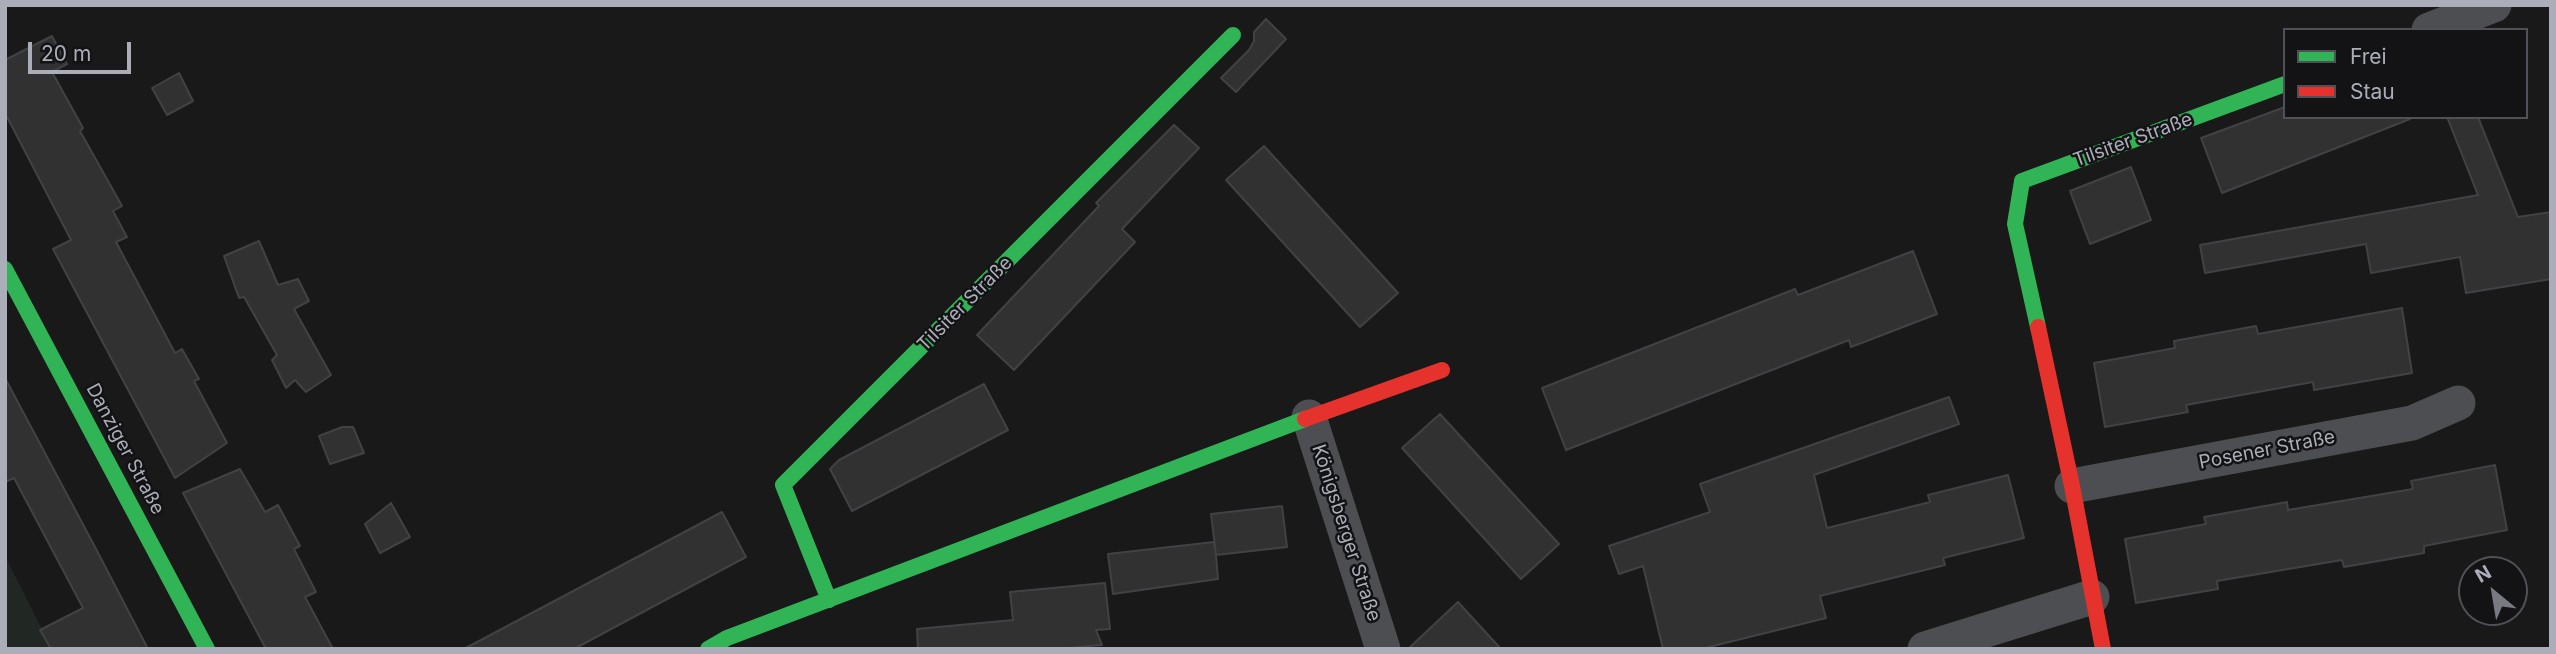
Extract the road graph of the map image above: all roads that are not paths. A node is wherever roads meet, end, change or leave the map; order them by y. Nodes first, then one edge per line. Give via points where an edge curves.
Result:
1 (2494, 5) edge
2 (2434, 28) edge
3 (1233, 35) dead end
4 (2283, 84) edge
5 (5, 269) edge
6 (1442, 370) dead end
7 (2458, 403) dead end
8 (1309, 417) junction
9 (2072, 486) junction
10 (2092, 597) junction
11 (829, 600) junction
12 (723, 645) edge
13 (207, 649) edge
14 (1383, 649) edge
15 (1925, 649) edge
16 (2103, 649) edge

1 - 2 street
3 - 11 street, Tilsiter Straße via 783,485
4 - 9 street, Tilsiter Straße via 2022,181 2015,224
5 - 13 street, Danziger Straße
6 - 8 street
7 - 9 street, Posener Straße via 2412,423
8 - 11 street
8 - 14 street, Königsberger Straße
9 - 10 street
10 - 15 street
10 - 16 street
11 - 12 street

